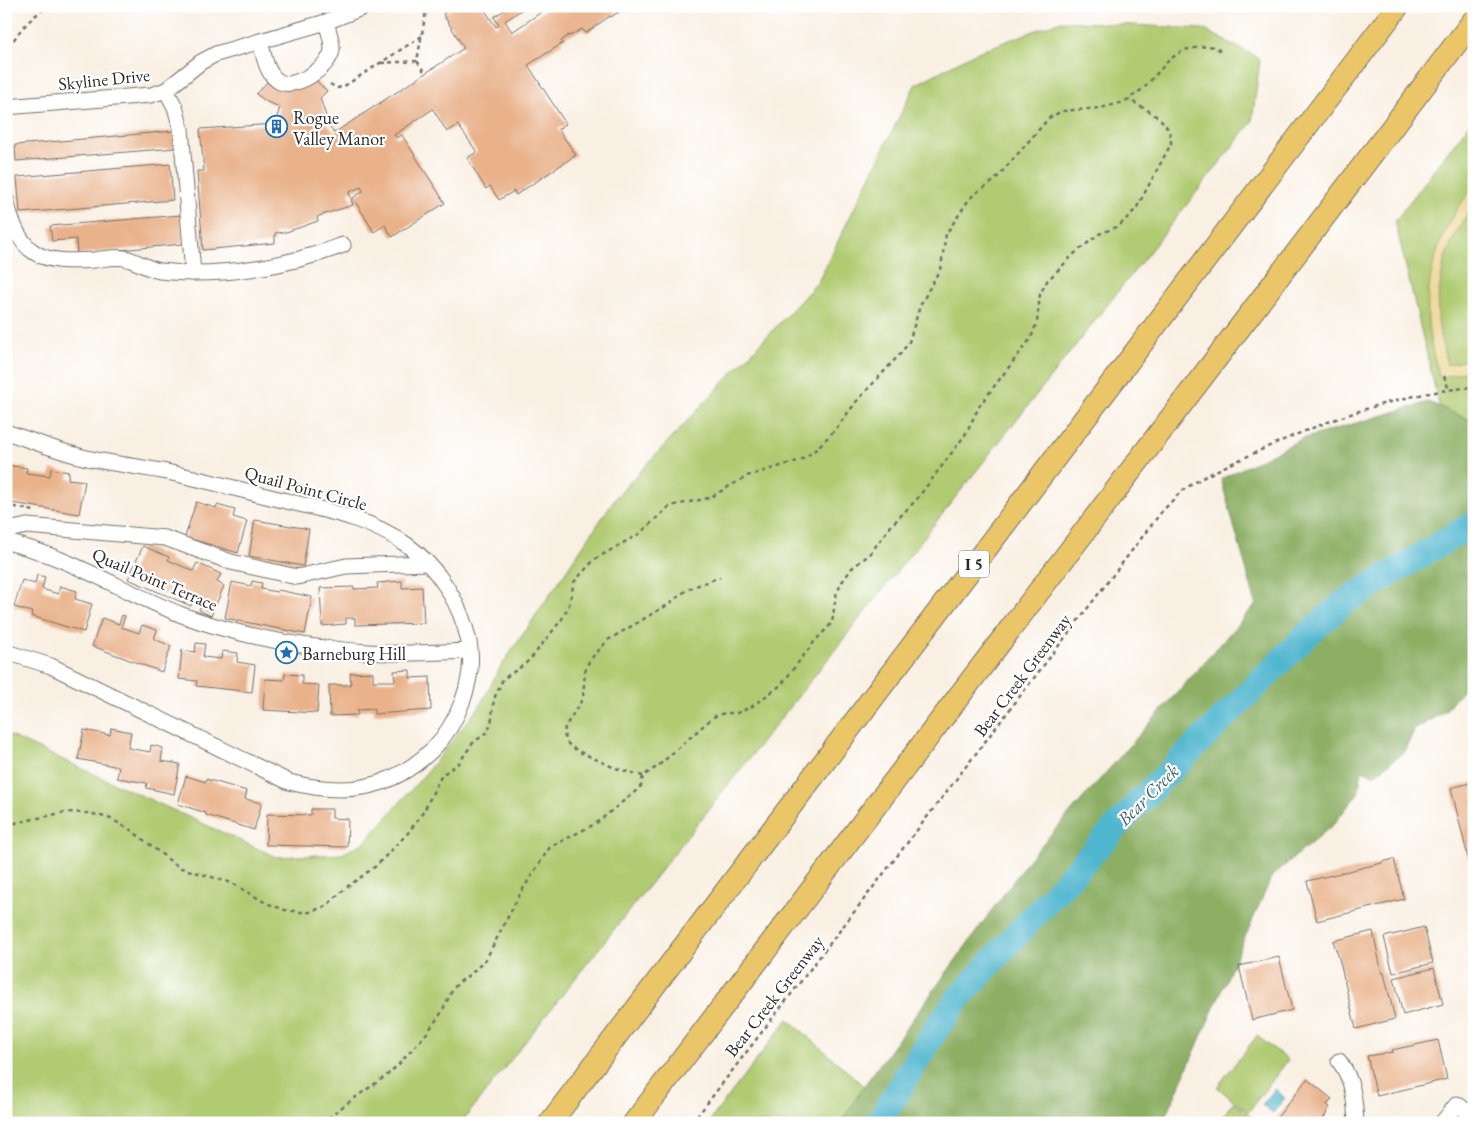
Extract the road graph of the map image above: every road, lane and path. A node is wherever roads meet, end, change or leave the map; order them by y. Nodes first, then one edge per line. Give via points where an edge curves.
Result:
1 (48, 6) edge
2 (366, 6) edge
3 (420, 6) edge
4 (427, 6) edge
5 (1398, 6) edge
6 (426, 15) junction
7 (1474, 20) edge
8 (326, 22) junction
9 (422, 36) junction
10 (260, 41) junction
11 (1221, 52) dead end
12 (6, 54) edge
13 (417, 61) junction
14 (379, 64) junction
15 (424, 71) dead end
16 (330, 84) dead end
17 (166, 90) junction
18 (1128, 99) junction
19 (6, 107) edge
20 (6, 200) edge
21 (343, 245) dead end
22 (193, 272) junction
23 (1444, 376) dead end
24 (1474, 387) edge
25 (1449, 390) junction
26 (6, 432) edge
27 (6, 532) edge
28 (6, 542) edge
29 (427, 563) junction
30 (720, 578) dead end
31 (470, 651) junction
32 (6, 652) edge
33 (642, 776) junction
34 (6, 825) edge
35 (1339, 1061) dead end
36 (1474, 1117) edge
37 (322, 1123) edge
38 (550, 1123) edge
39 (634, 1123) edge
40 (692, 1123) edge
41 (1356, 1123) edge
42 (1442, 1123) edge

1 - 12 path via 22,29
2 - 8 street, Skyline Drive
3 - 6 path
4 - 6 path
5 - 38 highway, I 5
6 - 9 path
7 - 39 highway
8 - 10 street, Skyline Drive
8 - 10 street via 333,49 330,60 306,79 292,84 280,82 269,72
9 - 13 path
9 - 14 path
10 - 17 street, Skyline Drive via 216,54
11 - 18 path via 1207,46 1183,50
13 - 14 path
13 - 15 path
14 - 16 path via 343,87
17 - 19 street, Skyline Drive via 151,95
17 - 22 street via 176,107 181,129
18 - 33 path via 1157,116 1171,139 1136,209 1119,226 1099,234 1074,254 1047,281 1040,294 1037,322 1031,338 980,405 965,435 917,498 890,526 870,554 852,568 836,595 832,623 781,686 751,707 737,713 717,715
18 - 34 path via 1101,108 1056,113 994,181 971,197 946,234 940,267 920,306 909,342 813,452 786,466 747,476 709,498 670,506 635,537 595,559 574,582 562,619 526,664 503,678 494,699 492,725 487,732 472,744 459,763 442,775 424,811 408,833 376,866 326,906 305,912 271,905 232,883 181,868 132,830 86,812 66,812
20 - 22 street via 18,235 39,256 54,261 123,257 158,270
21 - 22 street via 279,265
23 - 25 path
24 - 25 path, Bear Creek Greenway
25 - 40 path, Bear Creek Greenway via 1331,420 1201,478 1181,492 1163,510
26 - 29 street, Quail Point Circle via 86,458 168,473 358,519 408,545
27 - 29 street via 27,526 165,538 231,562 297,578 346,566
28 - 31 street, Quail Point Terrace via 56,558 184,615 255,636 336,650 388,653
29 - 31 street, Quail Point Circle via 443,582 460,612
30 - 33 path via 688,589 608,640 589,660 583,698 565,726 566,741 580,752
31 - 32 street, Quail Point Circle via 464,696 442,738 423,758 399,775 346,790 289,782 51,666
33 - 37 path via 641,786 596,824 550,847 521,892 486,958 453,989 426,1034 386,1076
35 - 41 street via 1348,1074 1355,1100
36 - 42 street via 1457,1104

